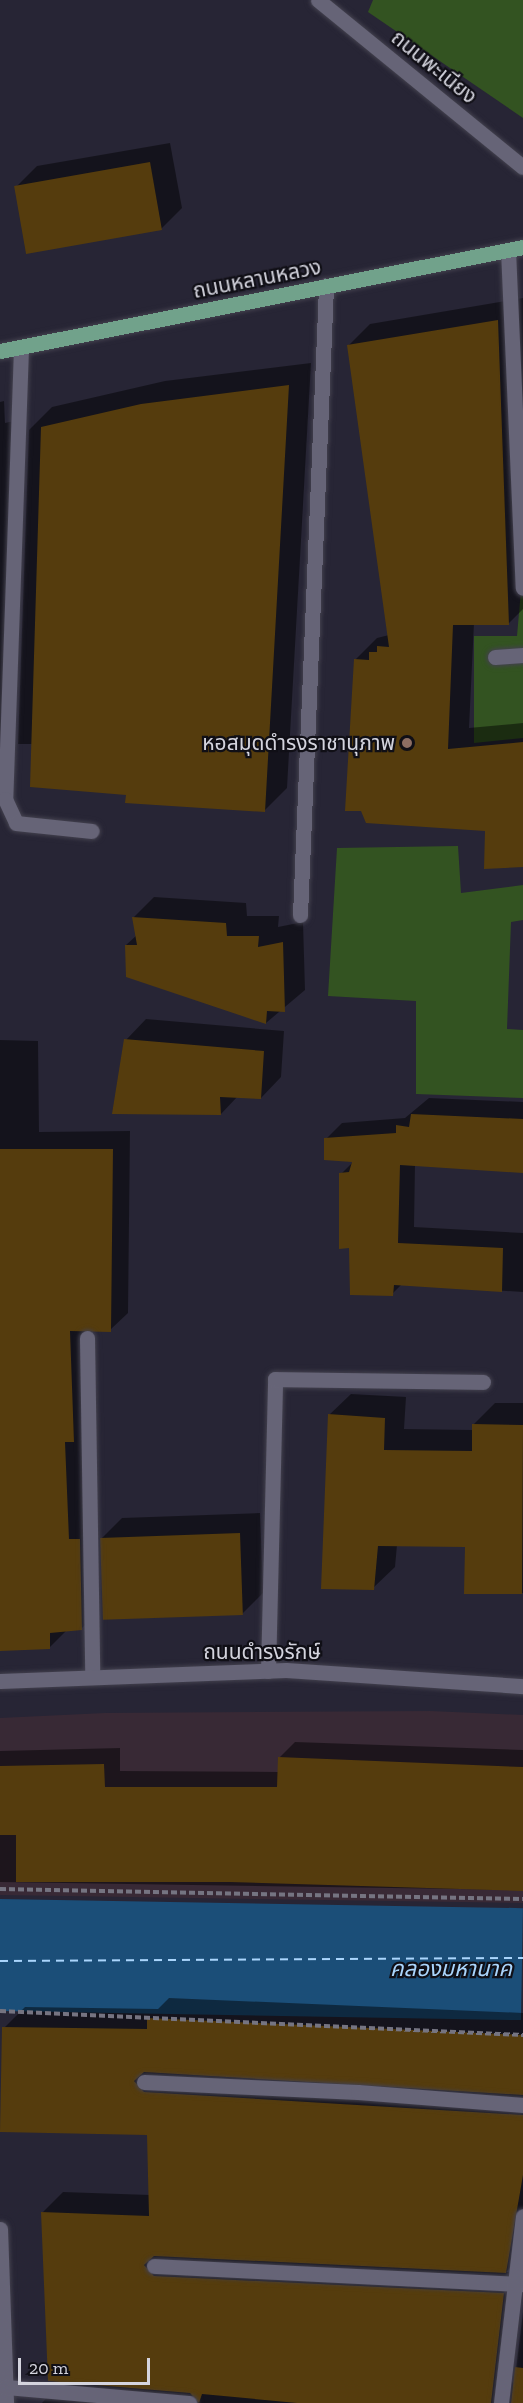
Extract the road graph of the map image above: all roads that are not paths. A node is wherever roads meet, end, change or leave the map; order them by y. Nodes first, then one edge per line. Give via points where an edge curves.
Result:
1 (318, 0) edge
2 (523, 167) edge
3 (516, 248) edge
4 (326, 286) junction
5 (21, 348) junction
6 (0, 351) edge
7 (523, 588) edge
8 (523, 655) edge
9 (495, 657) dead end
10 (92, 831) dead end
11 (300, 915) dead end
12 (87, 1338) dead end
13 (483, 1382) dead end
14 (268, 1671) junction
15 (92, 1675) junction
16 (0, 1681) edge
17 (523, 1686) edge
18 (144, 2082) dead end
19 (523, 2105) edge
20 (523, 2216) edge
21 (0, 2229) edge
22 (154, 2266) dead end
23 (519, 2283) edge
24 (6, 2395) edge
25 (189, 2403) edge
26 (501, 2403) edge

1 - 2 street, ถนนพะเนียง
3 - 4 main road, ถนนหลานหลวง
3 - 7 street
4 - 5 main road, ถนนหลานหลวง
4 - 11 street
5 - 6 main road, ถนนหลานหลวง
5 - 10 street via 5,799 16,823
8 - 9 street
12 - 15 street
13 - 14 street via 275,1379
14 - 15 street, ถนนดำรงรักษ์
14 - 17 street, ถนนดำรงรักษ์
15 - 16 street, ถนนดำรงรักษ์
18 - 19 street
20 - 23 street
21 - 24 street
22 - 23 street
23 - 26 street
24 - 25 street

